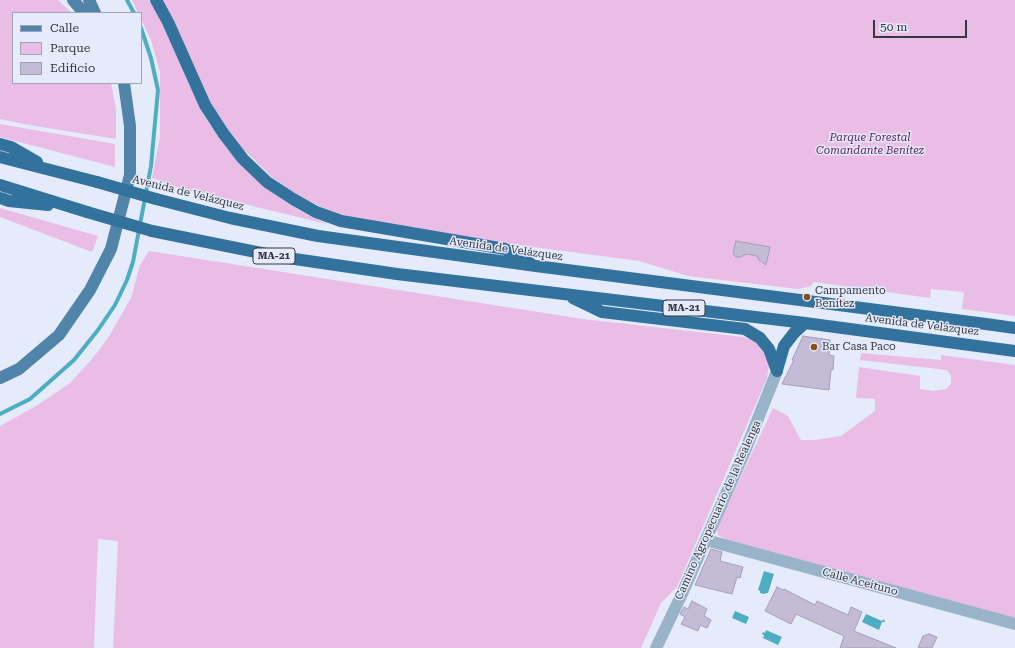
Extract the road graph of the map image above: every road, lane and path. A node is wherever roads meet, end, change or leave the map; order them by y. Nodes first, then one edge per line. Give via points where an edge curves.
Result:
1 (73, 0) edge
2 (89, 0) edge
3 (156, 0) edge
4 (83, 12) edge
5 (95, 12) edge
6 (124, 84) edge
7 (0, 144) edge
8 (0, 157) edge
9 (48, 168) junction
10 (0, 185) edge
11 (0, 198) edge
12 (82, 210) junction
13 (536, 266) junction
14 (563, 293) junction
15 (805, 324) junction
16 (1015, 328) edge
17 (1015, 351) edge
18 (777, 371) junction
19 (0, 378) edge
20 (706, 540) junction
21 (1015, 624) edge
22 (656, 648) edge

1 - 4 main road
2 - 5 main road
3 - 13 highway via 205,105 243,159 267,182 316,212 341,221 505,249
6 - 19 main road via 130,126 130,175 111,249 90,290 59,335 19,369
7 - 9 highway via 11,147
8 - 9 highway, Avenida de Velázquez / MA-21
9 - 13 highway, Avenida de Velázquez / MA-21, bridge via 230,218 318,236
10 - 12 highway, Avenida de Velázquez / MA-21
11 - 12 highway
12 - 14 highway, Avenida de Velázquez / MA-21, bridge via 152,231 280,257 397,274
13 - 16 highway, Avenida de Velázquez / MA-21
14 - 15 highway, Avenida de Velázquez / MA-21
14 - 18 highway via 602,312 745,329 760,338 770,349
15 - 17 highway, Avenida de Velázquez / MA-21
15 - 18 highway via 784,346
18 - 20 street, Camino Agropecuario de la Realenga
20 - 21 street, Calle Aceituno
20 - 22 street, Camino Agropecuario de la Realenga

